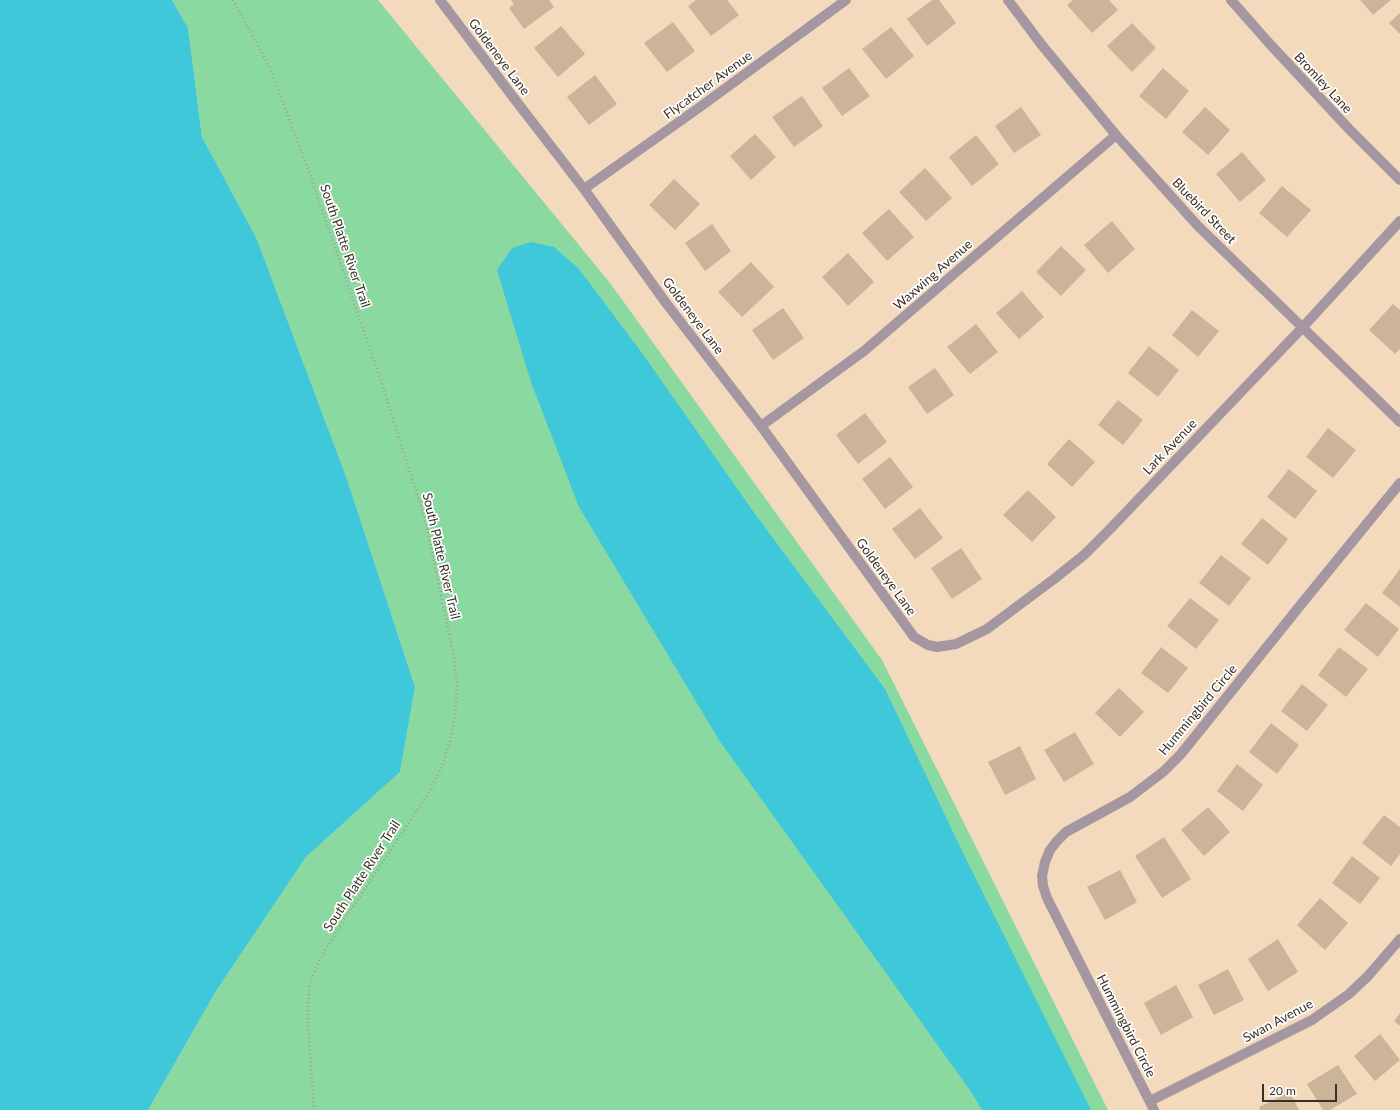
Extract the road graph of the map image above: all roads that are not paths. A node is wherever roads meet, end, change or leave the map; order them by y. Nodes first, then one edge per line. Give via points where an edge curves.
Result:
1 (440, 0) edge
2 (846, 0) edge
3 (1008, 0) edge
4 (1231, 0) edge
5 (1116, 135) junction
6 (1400, 180) edge
7 (584, 189) junction
8 (1400, 222) edge
9 (1302, 328) junction
10 (1400, 422) edge
11 (761, 426) junction
12 (1400, 483) edge
13 (928, 645) joint
14 (1400, 938) edge
15 (1152, 1106) edge

1 - 7 street, Goldeneye Lane
2 - 7 street, Flycatcher Avenue
3 - 5 street, Bluebird Street
4 - 6 street, Bromley Lane via 1349,129
5 - 9 street, Bluebird Street via 1198,226
5 - 11 street, Waxwing Avenue via 864,351
7 - 11 street, Goldeneye Lane via 666,303
8 - 9 street, Lark Avenue
9 - 10 street, Bluebird Street
9 - 13 street, Lark Avenue via 1084,555 987,629 956,644 937,647
11 - 13 street, Goldeneye Lane via 914,637
12 - 15 street, Hummingbird Circle via 1181,754 1163,772 1130,797 1066,832 1050,850 1045,862 1042,876 1047,898
14 - 15 street, Swan Avenue via 1349,994 1312,1020

